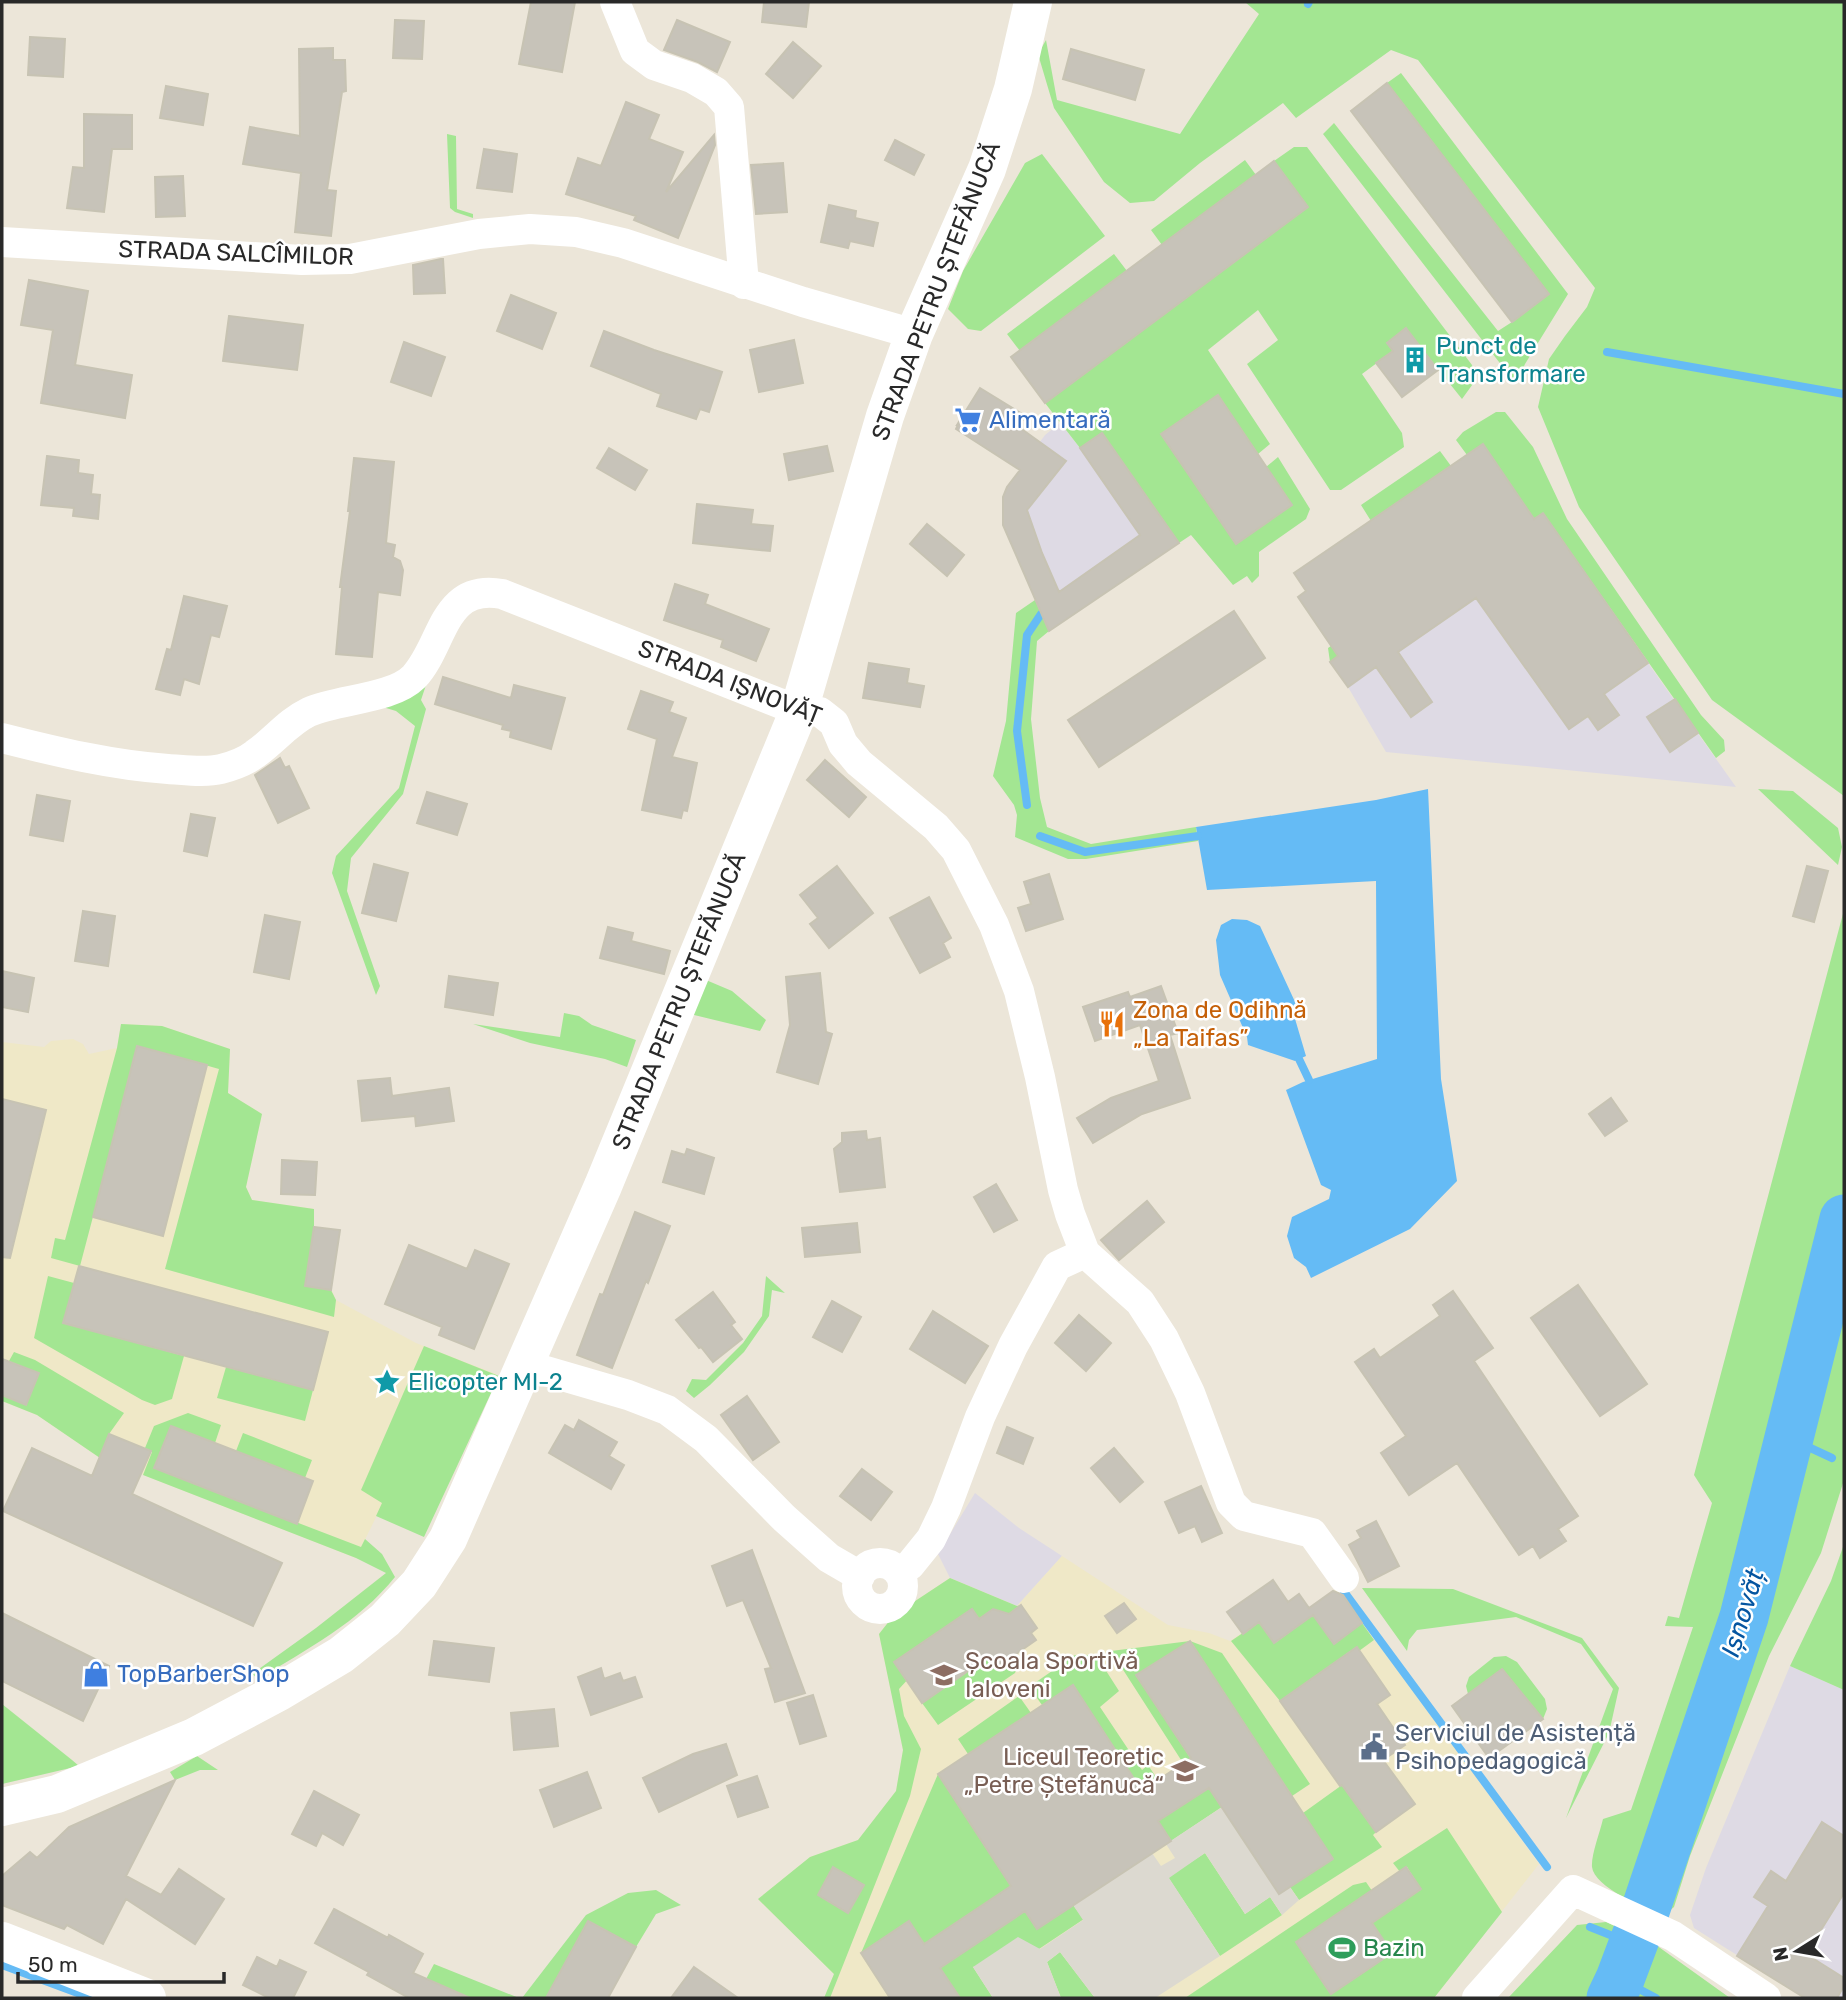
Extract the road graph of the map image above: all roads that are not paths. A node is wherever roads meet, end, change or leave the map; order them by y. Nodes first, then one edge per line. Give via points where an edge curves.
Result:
1 (615, 2) edge
2 (1033, 2) edge
3 (2, 242) edge
4 (744, 284) junction
5 (915, 334) junction
6 (799, 710) junction
7 (2, 738) edge
8 (1085, 1254) junction
9 (525, 1365) junction
10 (1344, 1578) dead end
11 (57, 1794) junction
12 (2, 1807) edge
13 (2, 1828) edge
14 (2, 1941) edge
15 (147, 1998) edge
16 (1477, 1998) edge
17 (1766, 1998) edge

1 - 4 street via 635,51 654,65 716,92 729,107
2 - 5 main road, STRADA PETRU ȘTEFĂNUCĂ via 1013,89 987,169
3 - 4 street, STRADA SALCÎMILOR via 349,260 479,234 530,229 576,232 624,243
4 - 5 street, STRADA SALCÎMILOR
5 - 6 main road, STRADA PETRU ȘTEFĂNUCĂ via 881,428
6 - 7 street, STRADA IȘNOVĂȚ via 488,591 462,601 448,615 424,663 396,690 307,713 254,756 219,769 144,767
6 - 8 street, STRADA IȘNOVĂȚ via 820,712 834,723 859,763 936,827 956,850 994,925 1019,991 1063,1190
6 - 9 main road, STRADA PETRU ȘTEFĂNUCĂ
8 - 9 street via 1057,1266 980,1417 931,1539 898,1572 878,1563 860,1576 829,1558 706,1439 667,1410
8 - 10 street, STRADA IȘNOVĂȚ via 1140,1302 1164,1339 1190,1393 1231,1503 1244,1516 1312,1533
9 - 11 main road, STRADA PETRU ȘTEFĂNUCĂ via 448,1539 419,1584 385,1620 341,1655 230,1718
11 - 12 main road, STRADA PETRU ȘTEFĂNUCĂ
11 - 13 main road, STRADA PETRU ȘTEFĂNUCĂ
14 - 15 main road
16 - 17 street via 1573,1890 1673,1936

